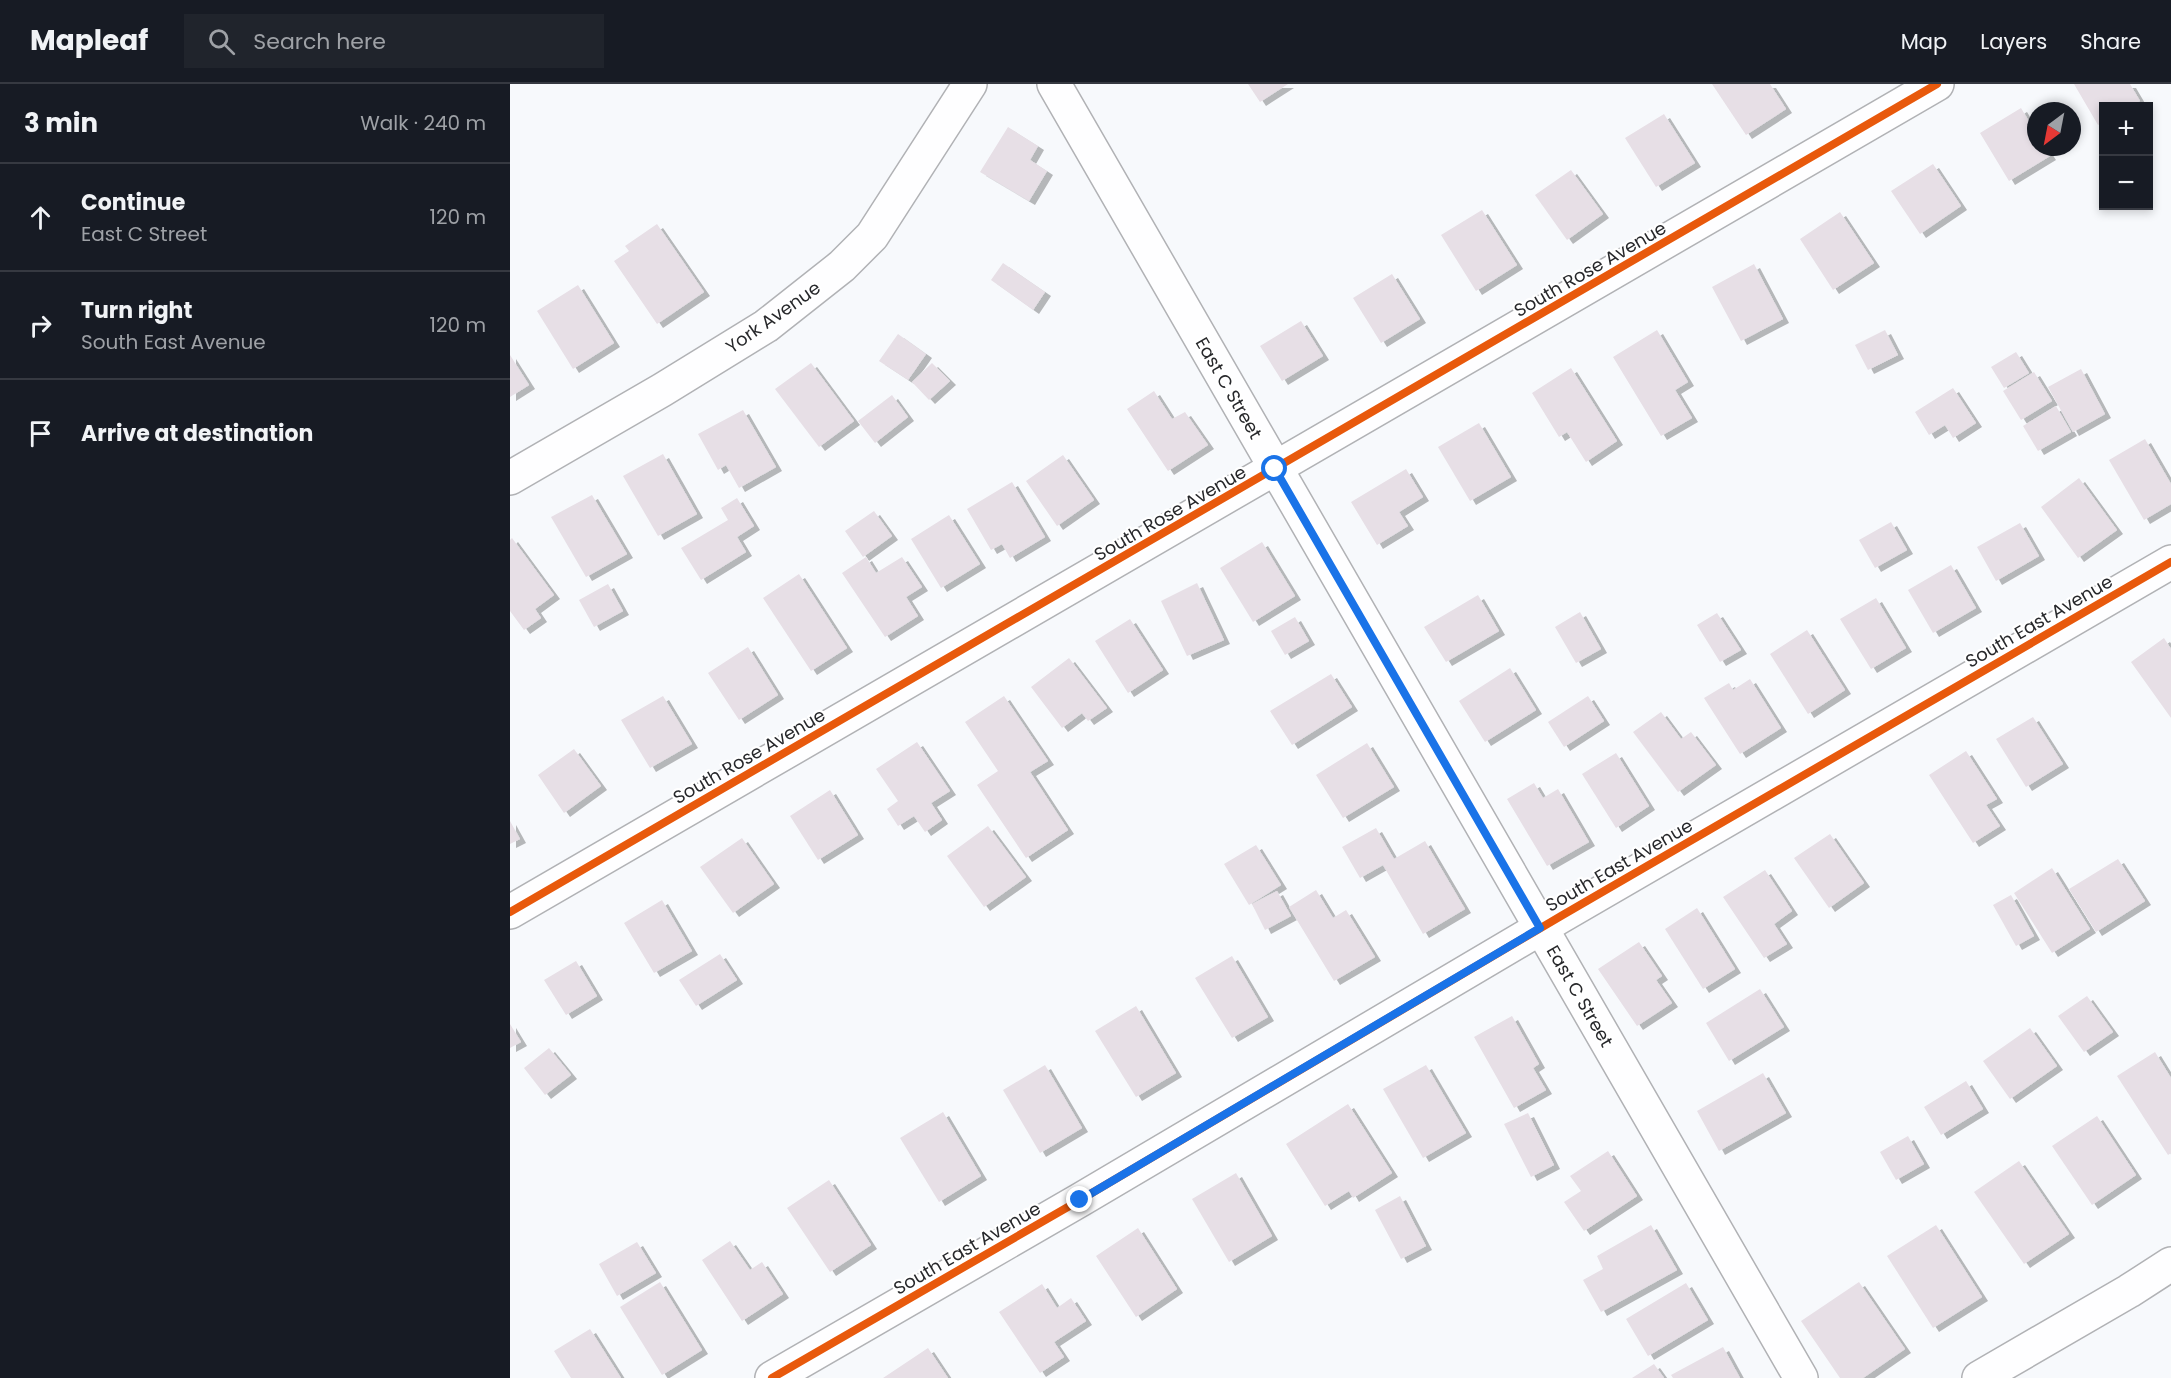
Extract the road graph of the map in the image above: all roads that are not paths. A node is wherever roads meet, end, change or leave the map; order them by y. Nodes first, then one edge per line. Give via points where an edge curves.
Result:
1 (970, 84) edge
2 (1054, 84) edge
3 (1937, 84) edge
4 (1275, 469) junction
5 (510, 478) edge
6 (2171, 562) edge
7 (510, 912) edge
8 (1540, 928) junction
9 (2171, 1264) edge
10 (772, 1378) edge
11 (1801, 1378) edge
12 (1979, 1378) edge

1 - 5 street, York Avenue via 872,236 843,266 766,326
2 - 4 street, East C Street
3 - 4 street, South Rose Avenue
4 - 7 street, South Rose Avenue
4 - 8 street, East C Street
6 - 8 street, South East Avenue
8 - 10 street, South East Avenue
8 - 11 street, East C Street
9 - 12 street

